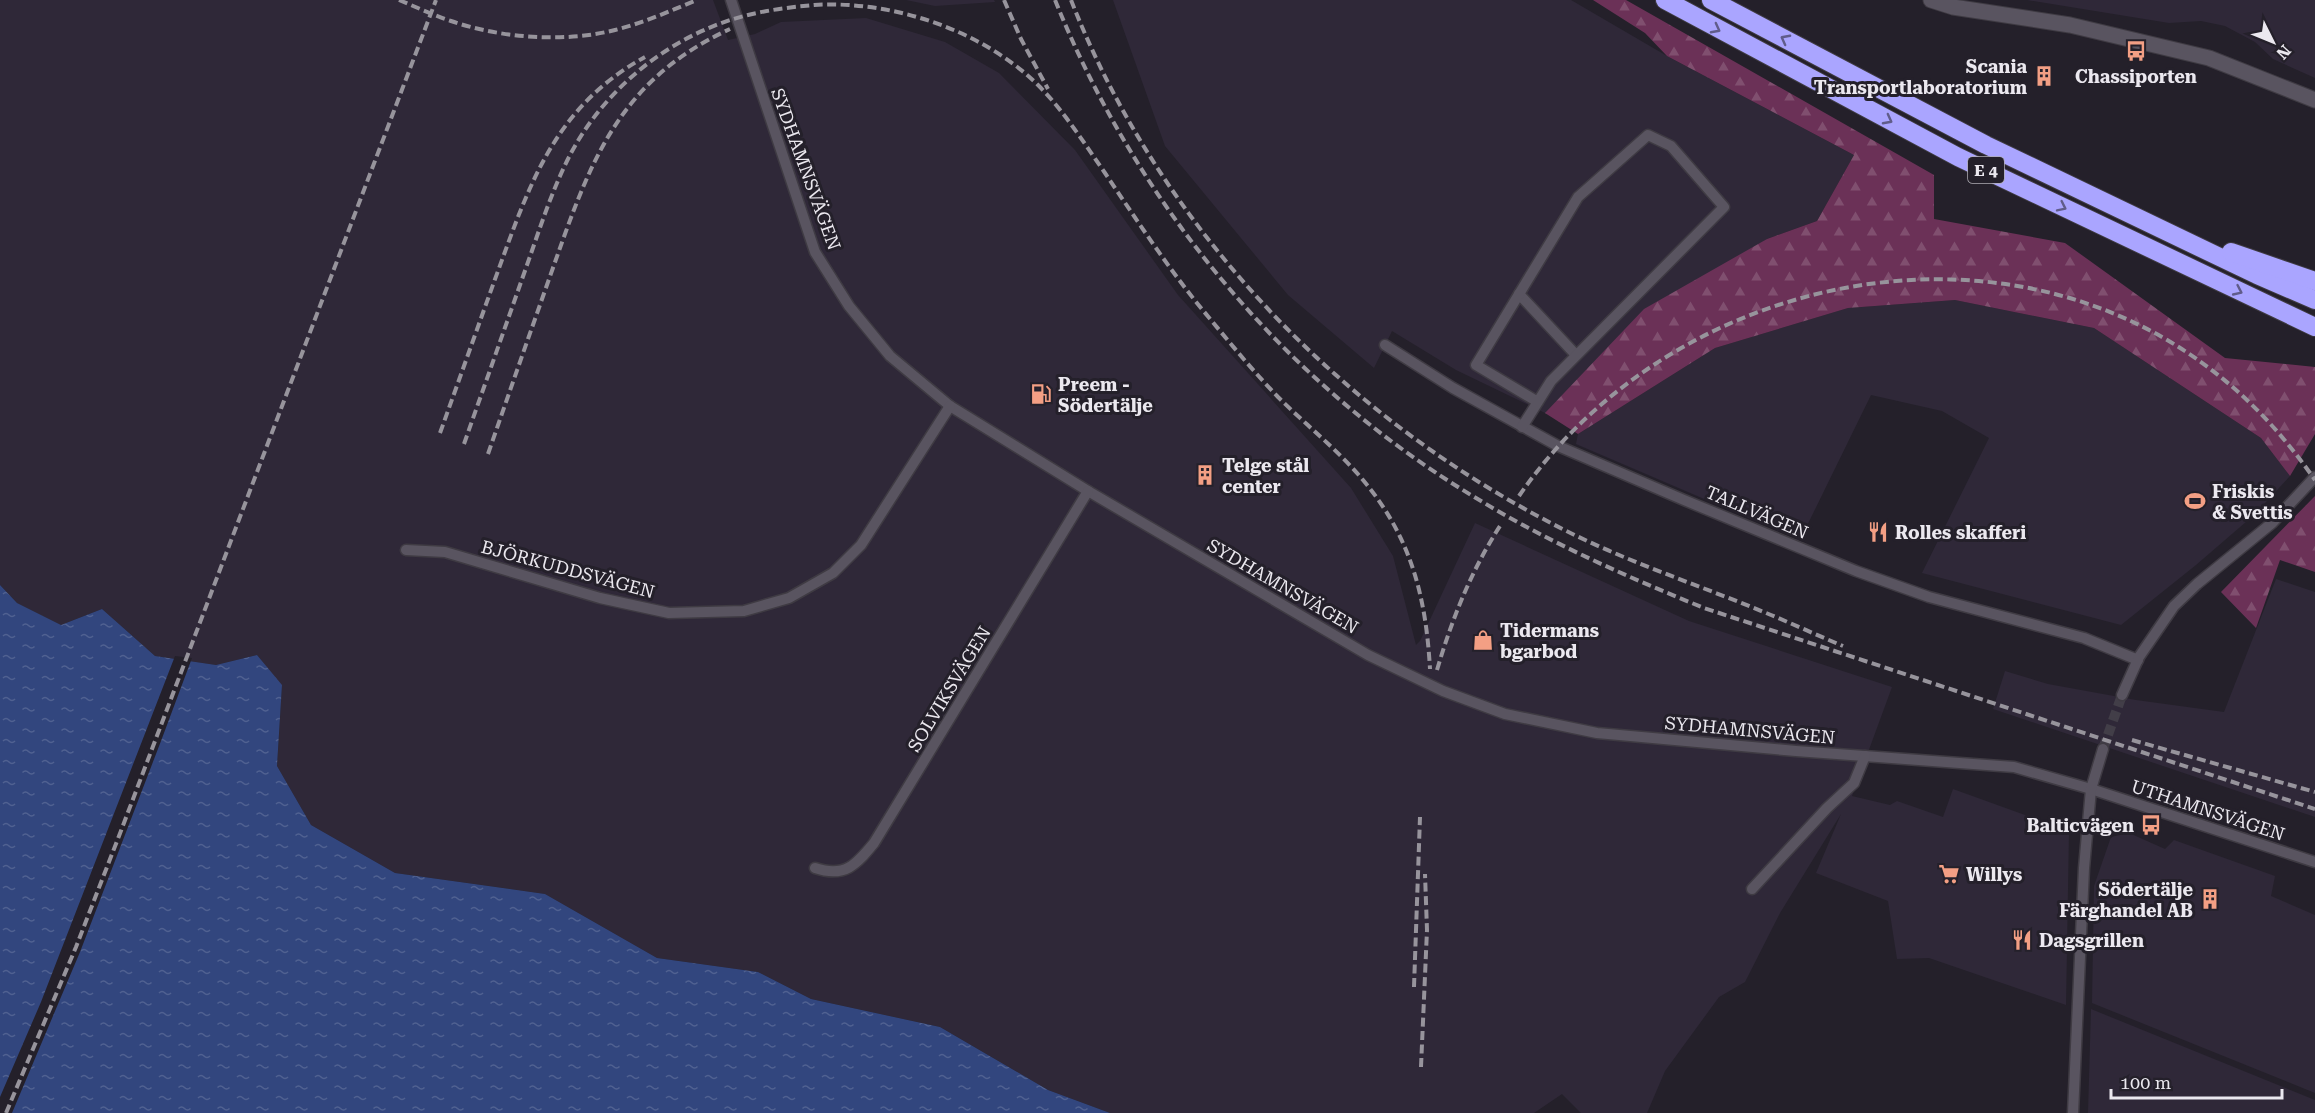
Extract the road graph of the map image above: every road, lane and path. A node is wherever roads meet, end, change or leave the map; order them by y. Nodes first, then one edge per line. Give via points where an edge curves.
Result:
1 (731, 0) edge
2 (1665, 0) edge
3 (1711, 0) edge
4 (1930, 0) edge
5 (2315, 100) edge
6 (2161, 229) junction
7 (2315, 281) edge
8 (1520, 294) junction
9 (2315, 300) edge
10 (2315, 327) edge
11 (1385, 345) dead end
12 (1576, 355) junction
13 (1538, 402) junction
14 (950, 406) junction
15 (1522, 427) junction
16 (2315, 477) edge
17 (1088, 490) junction
18 (406, 550) dead end
19 (2138, 660) junction
20 (2122, 695) tunnel mouth
21 (2103, 749) tunnel mouth
22 (1865, 756) junction
23 (2091, 789) junction
24 (2315, 862) edge
25 (815, 867) dead end
26 (1752, 889) dead end
27 (2073, 1113) edge

1 - 14 street, SYDHAMNSVÄGEN via 815,252 849,306 890,356
2 -> 10 highway, E 4 via 1958,157
6 -> 3 highway, E 4 via 1986,145
4 - 5 main road via 2070,26 2209,58
6 - 7 highway
6 - 9 highway, E 4
8 - 12 street
8 - 12 street via 1578,197 1648,135 1671,146 1724,207
8 - 13 street via 1476,364
11 - 15 street, TALLVÄGEN
12 - 13 street via 1551,381
13 - 15 street
14 - 17 street, SYDHAMNSVÄGEN
14 - 18 street, BJÖRKUDDSVÄGEN via 861,545 833,573 789,598 744,611 669,613 600,598 446,552
15 - 19 street, TALLVÄGEN via 1558,446 1856,571 1929,597 2084,638
16 - 19 street via 2272,523 2174,606
17 - 22 street, SYDHAMNSVÄGEN via 1368,655 1443,691 1504,714 1597,733
17 - 25 street, SOLVIKSVÄGEN via 874,843 856,865 840,871
19 - 20 street
21 - 23 street
22 - 23 street, SYDHAMNSVÄGEN via 2014,767
22 - 26 street via 1854,783
23 - 24 street, UTHAMNSVÄGEN
23 - 27 street

